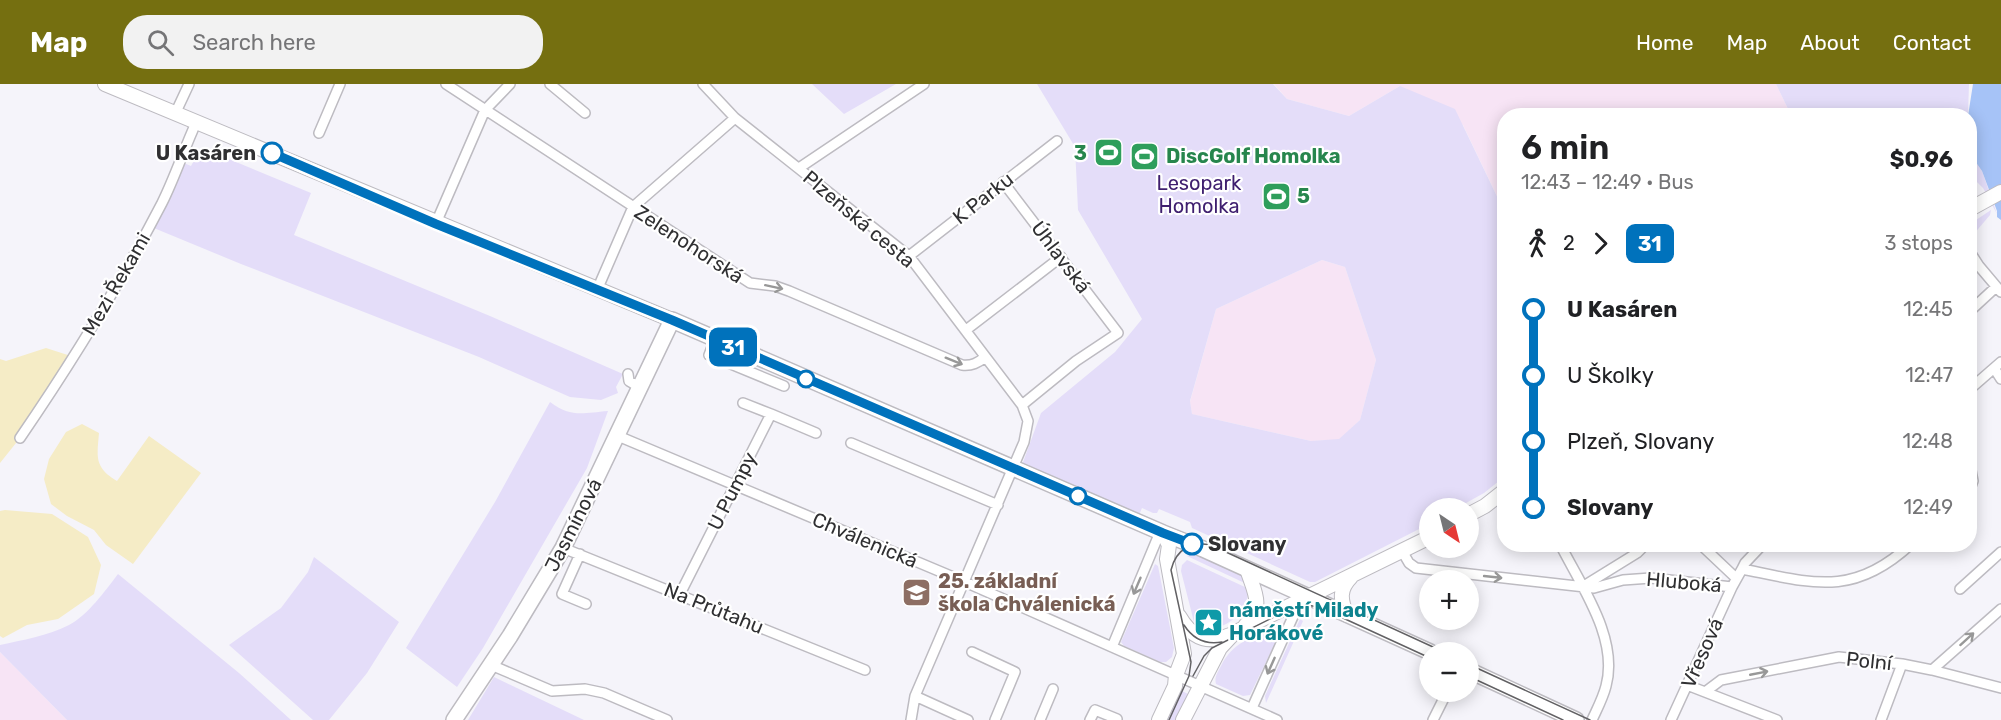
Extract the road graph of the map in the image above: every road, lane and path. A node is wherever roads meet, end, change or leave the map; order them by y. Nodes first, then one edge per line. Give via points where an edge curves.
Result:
1 (105, 84) edge
2 (189, 84) edge
3 (340, 84) edge
4 (446, 84) edge
5 (510, 84) edge
6 (550, 84) edge
7 (702, 84) edge
8 (924, 84) edge
9 (485, 110) junction
10 (585, 113) dead end
11 (176, 114) junction
12 (735, 118) junction
13 (196, 123) junction
14 (319, 133) dead end
15 (1057, 141) dead end
16 (799, 168) junction
17 (1003, 182) junction
18 (2001, 192) edge
19 (1977, 206) edge
20 (633, 207) junction
21 (436, 224) junction
22 (909, 256) junction
23 (1061, 257) junction
24 (1977, 264) edge
25 (597, 290) junction
26 (1998, 290) edge
27 (1977, 306) edge
28 (672, 320) junction
29 (966, 330) junction
30 (715, 339) junction
31 (986, 357) junction
32 (1998, 365) edge
33 (628, 374) dead end
34 (2001, 380) edge
35 (1977, 383) edge
36 (784, 386) dead end
37 (640, 388) junction
38 (743, 403) dead end
39 (1022, 405) junction
40 (771, 414) junction
41 (816, 433) dead end
42 (618, 436) junction
43 (20, 438) dead end
44 (851, 443) dead end
45 (1013, 468) junction
46 (735, 486) junction
47 (1497, 497) edge
48 (998, 505) junction
49 (1479, 509) edge
50 (1161, 533) junction
51 (1184, 542) junction
52 (1419, 542) edge
53 (563, 548) junction
54 (1402, 551) junction
55 (1564, 552) edge
56 (1638, 552) edge
57 (1707, 552) edge
58 (1755, 552) edge
59 (1902, 552) edge
60 (2001, 552) edge
61 (1168, 553) junction
62 (580, 554) junction
63 (1247, 569) junction
64 (1742, 569) junction
65 (1358, 572) junction
66 (965, 582) junction
67 (1734, 582) junction
68 (1582, 587) junction
69 (1960, 589) dead end
70 (680, 594) junction
71 (1304, 598) junction
72 (586, 604) dead end
73 (2001, 609) edge
74 (1177, 611) junction
75 (1347, 615) junction
76 (1238, 631) junction
77 (1112, 647) junction
78 (1419, 647) edge
79 (972, 652) dead end
80 (1902, 664) junction
81 (491, 665) junction
82 (865, 670) dead end
83 (1932, 670) junction
84 (1176, 675) junction
85 (1479, 675) edge
86 (1200, 685) junction
87 (1687, 686) junction
88 (2001, 688) edge
89 (1053, 689) dead end
90 (1705, 692) junction
91 (915, 696) junction
92 (1442, 702) edge
93 (1252, 708) junction
94 (1118, 719) edge
95 (454, 720) edge
96 (667, 720) edge
97 (911, 720) edge
98 (968, 720) edge
99 (995, 720) edge
100 (1040, 720) edge
101 (1090, 720) edge
102 (1159, 720) edge
103 (1184, 720) edge
104 (1277, 720) edge
105 (1433, 720) edge
106 (1576, 720) edge
107 (1592, 720) edge
108 (1671, 720) edge
109 (1777, 720) edge
110 (1881, 720) edge

1 - 11 main road
2 - 11 street
3 - 14 street
4 - 9 street, Zelenohorská
5 - 9 street
6 - 10 street
7 - 12 street, Plzeňská cesta
8 - 16 street
9 - 20 street, Zelenohorská
9 - 21 street
11 - 13 main road
12 - 16 street, Plzeňská cesta
12 - 20 street
13 - 21 main road
13 - 43 street, Mezi Řekami via 163,200 124,273
15 - 17 street, K Parku
16 - 22 street, Plzeňská cesta
17 - 22 street, K Parku
17 - 23 street, Úhlavská
18 - 19 main road
20 - 25 street
20 -> 31 street, Zelenohorská via 750,283 775,286 962,365
21 - 25 main road
22 - 29 street, Plzeňská cesta
23 - 29 street
23 - 39 street, Úhlavská via 1118,333
24 - 26 street
25 - 28 main road
26 - 27 street
28 - 30 main road
28 - 37 main road, Jasmínová
29 - 31 street, Plzeňská cesta
30 - 36 street via 710,355
30 - 45 main road
31 - 39 street, Plzeňská cesta
32 - 34 street
32 - 35 street
33 - 37 street via 629,381
37 - 42 main road, Jasmínová
38 - 40 street
39 - 45 street, Plzeňská cesta via 1028,421
40 - 41 street
40 - 46 street, U Pumpy
42 - 46 street, Chválenická
42 - 53 main road, Jasmínová
44 - 48 street
45 - 48 street, Plzeňská cesta
45 - 50 main road
46 - 66 street, Chválenická
46 - 70 street, U Pumpy
47 - 49 main road
48 - 66 street, Plzeňská cesta
50 - 51 main road
50 - 61 main road via 1169,543
50 -> 77 street
51 - 61 main road
51 - 63 main road
52 - 54 main road
53 - 62 street, Na Průtahu
53 - 81 main road, Jasmínová
54 - 65 main road
54 -> 68 street, Hluboká via 1416,568
55 - 68 street
56 - 68 street, Hluboká
57 - 67 street
58 - 64 street
59 - 64 street, Hluboká via 1845,582 1812,582
60 - 69 street
61 - 74 main road
62 - 70 street, Na Průtahu
62 - 72 street via 562,594
63 - 71 main road
63 - 76 main road via 1254,585 1256,610
64 - 67 street, Hluboká
65 - 71 main road
65 - 75 main road via 1342,591
66 - 77 street, Chválenická
66 - 91 street, Plzeňská cesta
67 - 68 street, Hluboká via 1651,578
67 - 87 street, Vřesová
68 - 107 street via 1603,628 1609,662 1606,686
70 - 82 street, Na Průtahu
71 - 75 main road
71 - 76 main road
71 -> 93 street
83 -> 73 street
74 - 76 main road via 1184,625 1199,638 1212,641
74 - 84 main road via 1184,654
75 - 78 main road
76 - 86 main road via 1220,648
77 - 84 street
79 - 99 street via 1015,672
80 - 83 street, Polní
90 -> 80 street, Polní via 1721,680 1839,657
80 - 110 street
81 - 95 main road, Jasmínová
81 - 96 street via 552,691 585,689 604,693
83 - 88 street, Polní
84 - 86 street
84 - 102 main road
85 - 106 main road
86 - 93 street
86 - 103 main road
87 - 90 street
87 - 108 street, Vřesová
89 - 100 street
90 - 109 street
91 - 97 street, Plzeňská cesta
91 - 98 street
92 - 105 street
93 - 104 street
94 - 101 street via 1095,710

